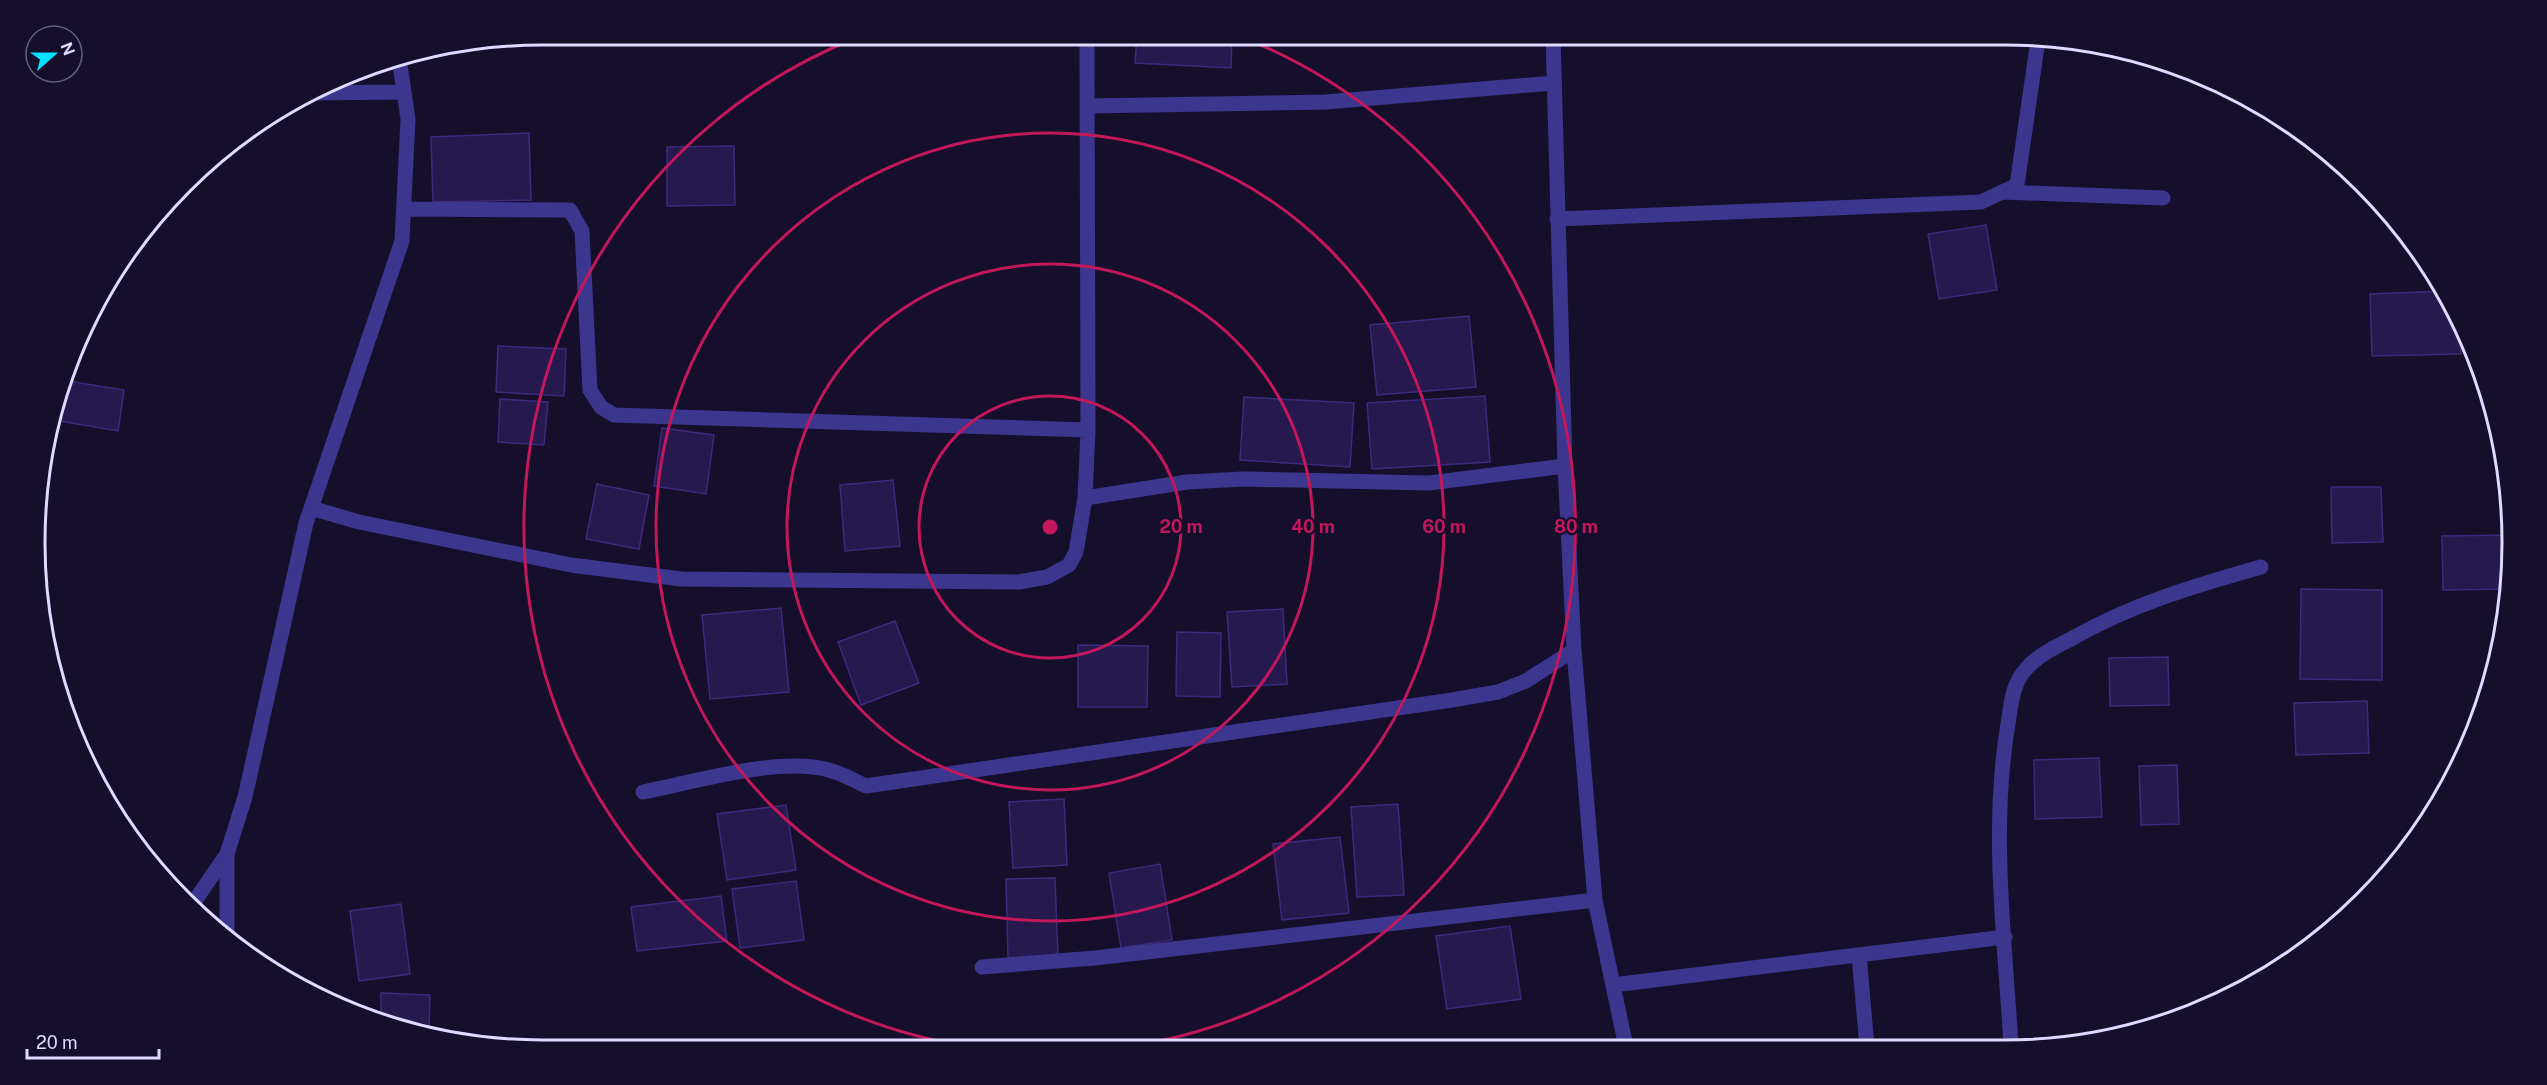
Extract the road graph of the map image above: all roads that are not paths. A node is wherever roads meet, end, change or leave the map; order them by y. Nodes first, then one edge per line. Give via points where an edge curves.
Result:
1 (1087, 45) edge
2 (1553, 45) edge
3 (2037, 46) edge
4 (400, 66) edge
5 (1554, 83) junction
6 (404, 92) junction
7 (329, 93) edge
8 (1087, 106) junction
9 (2001, 192) junction
10 (2163, 198) dead end
11 (404, 209) junction
12 (1557, 219) junction
13 (1088, 430) junction
14 (1565, 466) junction
15 (1085, 498) junction
16 (311, 508) junction
17 (2262, 567) dead end
18 (1574, 650) junction
19 (643, 792) dead end
20 (227, 854) junction
21 (196, 899) edge
22 (1595, 900) junction
23 (227, 927) edge
24 (2005, 937) junction
25 (1859, 955) junction
26 (982, 967) dead end
27 (1613, 985) junction
28 (1625, 1040) edge
29 (1866, 1040) edge
30 (2011, 1040) edge

1 - 8 street
2 - 5 street
3 - 9 street via 2017,185
4 - 6 street
5 - 8 street via 1326,102
5 - 12 street
6 - 7 street
6 - 11 street via 408,119
8 - 13 street
9 - 10 street
9 - 12 street via 1981,202
11 - 13 street via 570,210 582,231 590,390 601,407 614,414
11 - 16 street via 402,241
12 - 14 street
13 - 15 street
14 - 15 street via 1429,483 1243,479 1187,482
14 - 18 street
15 - 16 street via 1076,552 1069,565 1047,578 1019,582 681,579 571,565 359,522
16 - 20 street via 245,798
17 - 24 street via 2170,593 2103,620 2038,657 2024,671 2013,692 2002,760 2000,862
18 - 19 street via 1526,681 1498,692 1452,700 866,786 832,771 804,766 766,768
18 - 22 street
20 - 21 street
20 - 23 street
22 - 26 street via 1095,958
22 - 27 street
24 - 25 street
24 - 30 street
25 - 27 street
25 - 29 street
27 - 28 street

